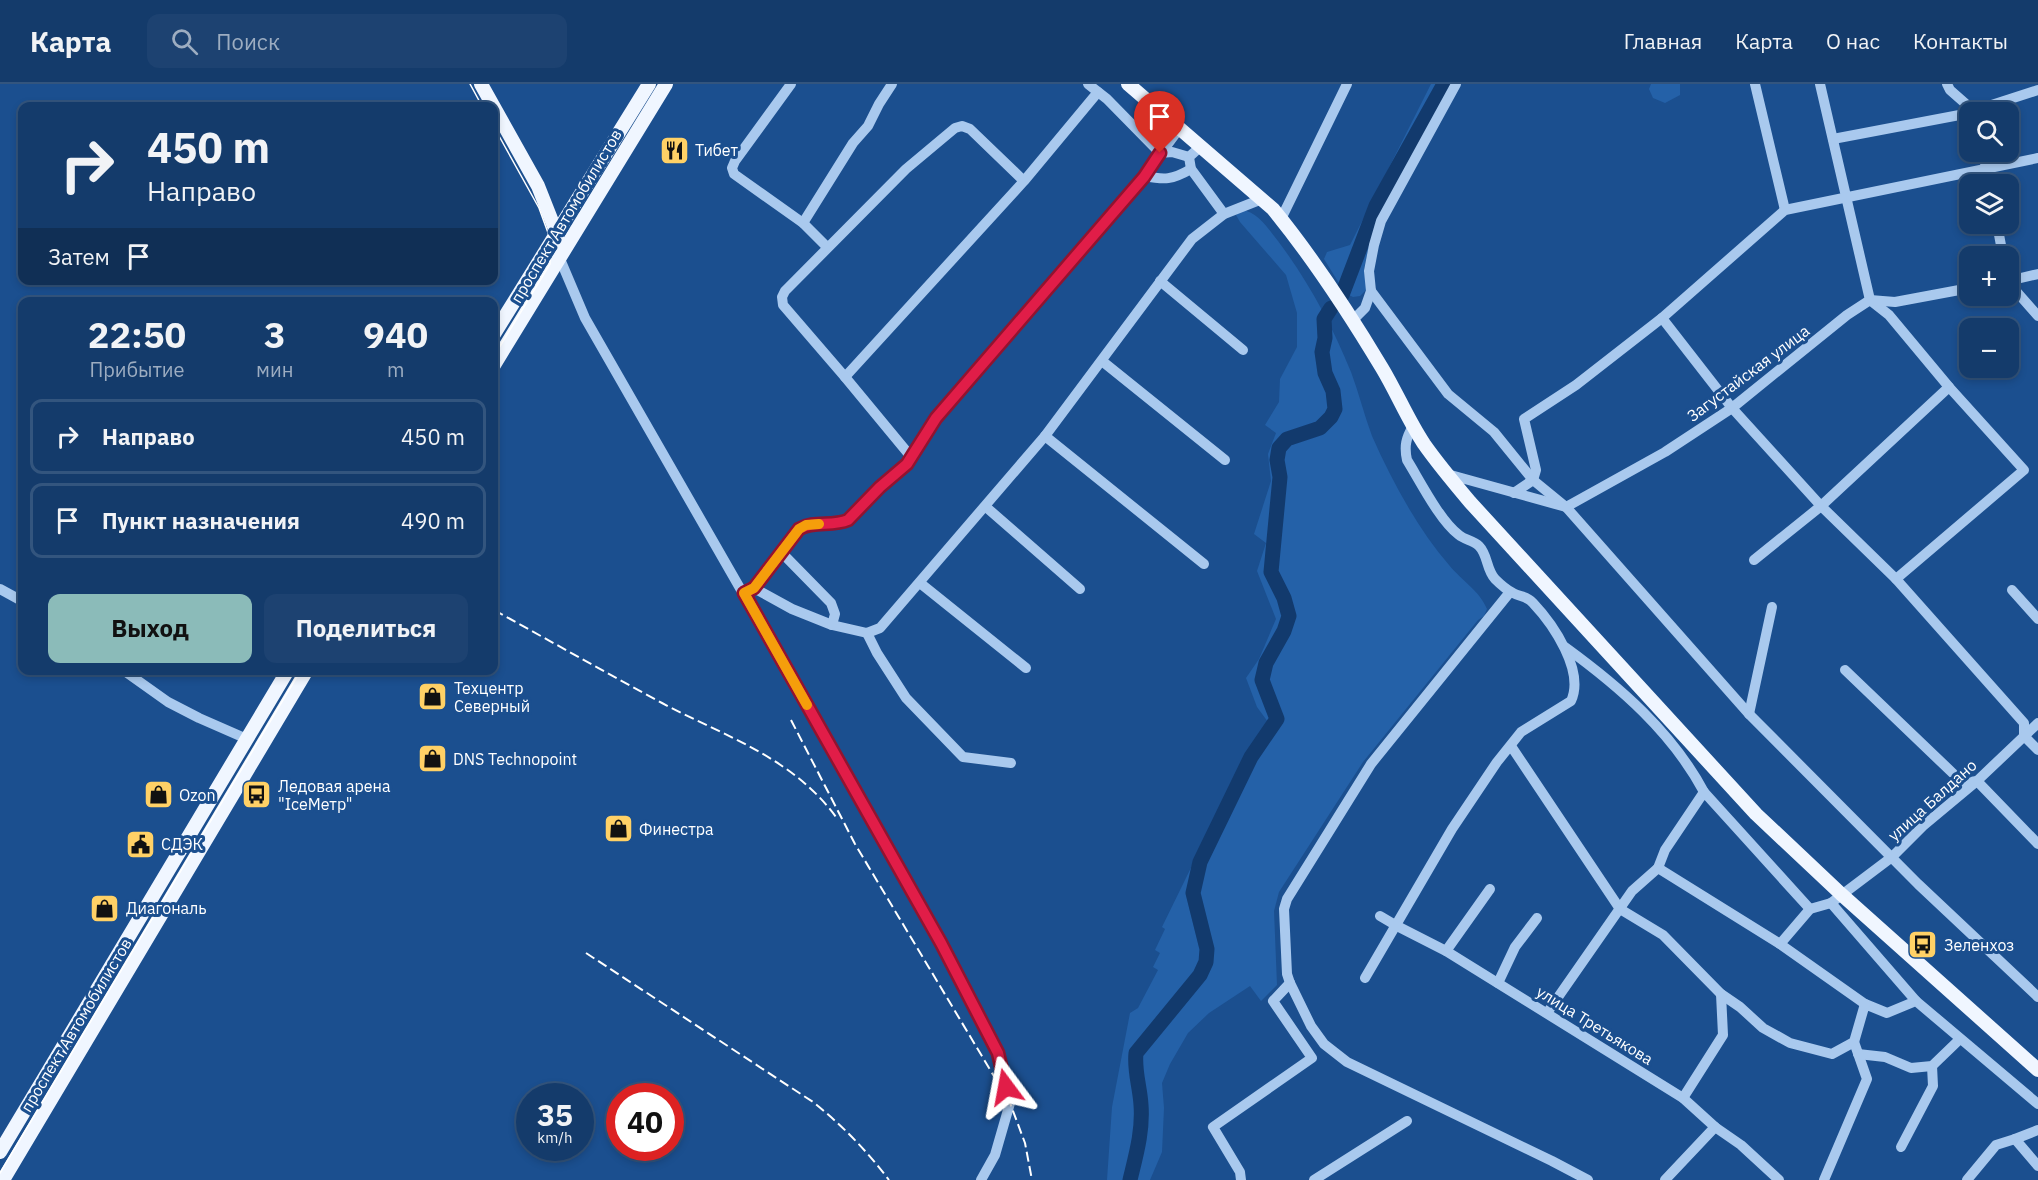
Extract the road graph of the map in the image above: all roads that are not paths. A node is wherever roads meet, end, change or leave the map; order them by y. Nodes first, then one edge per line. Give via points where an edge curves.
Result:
1 (481, 84) edge
2 (649, 84) edge
3 (666, 84) edge
4 (791, 84) edge
5 (892, 84) edge
6 (1088, 84) edge
7 (1128, 84) edge
8 (1347, 84) edge
9 (1456, 84) edge
10 (1755, 84) edge
11 (1820, 84) edge
12 (1947, 84) edge
13 (2038, 90) edge
14 (1098, 92) junction
15 (491, 102) edge
16 (1962, 102) edge
17 (2002, 102) edge
18 (498, 114) edge
19 (1959, 115) edge
20 (1179, 129) junction
21 (1833, 140) junction
22 (1200, 147) junction
23 (1160, 153) junction
24 (1189, 158) junction
25 (2038, 158) edge
26 (1985, 162) edge
27 (1191, 169) junction
28 (1986, 170) junction
29 (1987, 174) edge
30 (1144, 177) junction
31 (1024, 181) junction
32 (1846, 198) junction
33 (1262, 199) junction
34 (1785, 210) junction
35 (1224, 214) junction
36 (1281, 219) junction
37 (803, 223) junction
38 (557, 234) junction
39 (827, 247) junction
40 (560, 259) junction
41 (2038, 274) edge
42 (2019, 278) edge
43 (1160, 281) junction
44 (1959, 290) edge
45 (1371, 291) junction
46 (2019, 293) edge
47 (1870, 300) junction
48 (2038, 315) edge
49 (1662, 318) junction
50 (1352, 321) junction
51 (498, 328) edge
52 (1243, 350) dead end
53 (498, 359) edge
54 (1102, 361) junction
55 (845, 377) junction
56 (1949, 387) junction
57 (1732, 408) junction
58 (1413, 426) junction
59 (1045, 436) junction
60 (912, 458) junction
61 (1225, 460) dead end
62 (1447, 474) junction
63 (1533, 480) junction
64 (1514, 493) junction
65 (1821, 506) junction
66 (986, 507) junction
67 (1566, 507) junction
68 (782, 553) junction
69 (1754, 560) dead end
70 (1204, 564) dead end
71 (1896, 579) junction
72 (920, 583) junction
73 (0, 589) edge
74 (1080, 589) dead end
75 (2012, 590) dead end
76 (749, 591) junction
77 (1510, 592) junction
78 (18, 599) edge
79 (1772, 607) dead end
80 (2038, 619) edge
81 (832, 625) junction
82 (867, 633) junction
83 (1565, 646) junction
84 (1026, 668) dead end
85 (1845, 670) dead end
86 (130, 675) edge
87 (285, 675) edge
88 (304, 675) edge
89 (1749, 714) junction
90 (2038, 723) edge
91 (2024, 736) junction
92 (247, 739) junction
93 (1511, 746) junction
94 (2038, 750) edge
95 (1011, 763) dead end
96 (1977, 781) junction
97 (1704, 792) junction
98 (2038, 844) edge
99 (1892, 856) junction
100 (1658, 868) junction
101 (1491, 889) dead end
102 (1836, 898) junction
103 (1620, 909) junction
104 (1810, 909) junction
105 (1380, 916) dead end
106 (1537, 918) dead end
107 (1396, 926) junction
108 (1780, 944) junction
109 (1446, 951) junction
110 (1365, 978) dead end
111 (1290, 983) junction
112 (1498, 983) junction
113 (1721, 994) junction
114 (2038, 997) edge
115 (1917, 1000) junction
116 (1865, 1004) junction
117 (1547, 1013) junction
118 (1960, 1039) junction
119 (1854, 1042) junction
120 (1858, 1054) junction
121 (1932, 1066) junction
122 (2038, 1070) edge
123 (1683, 1098) junction
124 (2038, 1104) edge
125 (1407, 1120) dead end
126 (1715, 1127) junction
127 (2038, 1130) edge
128 (2015, 1139) junction
129 (1901, 1147) dead end
130 (0, 1152) edge
131 (2038, 1166) edge
132 (3, 1180) edge
133 (981, 1180) edge
134 (1241, 1180) edge
135 (1314, 1180) edge
136 (1588, 1180) edge
137 (1665, 1180) edge
138 (1779, 1180) edge
139 (1824, 1180) edge
140 (1967, 1180) edge

1 - 15 main road
2 - 38 main road, проспект Автомобилистов
3 - 40 main road, проспект Автомобилистов
4 - 37 street via 732,168 734,174
5 - 37 street
6 - 14 street
7 - 20 main road
8 - 36 street
9 - 45 street via 1382,221 1374,245
10 - 34 street
11 - 21 street
12 - 16 street
13 - 17 street
14 - 23 street
14 - 31 street
18 - 38 main road via 538,186
19 - 21 street
20 - 22 main road
20 - 23 street
21 - 32 street
22 - 24 street
22 - 33 main road
23 - 24 street via 1172,152
23 - 30 street
24 - 27 street
25 - 28 street
26 - 28 street
27 - 30 street via 1175,179
27 - 35 street
28 - 29 street
28 - 32 street
30 - 60 street via 936,418
31 - 39 street via 970,129 955,128 906,169
31 - 55 street
32 - 34 street
32 - 47 street
33 - 35 street
33 - 36 main road
34 - 49 street
35 - 43 street via 1192,239
36 - 50 main road
37 - 39 street
38 - 40 main road
38 - 51 main road, проспект Автомобилистов
39 - 55 street via 785,291 783,305
40 - 53 main road, проспект Автомобилистов
40 - 76 street via 585,318
41 - 42 street
43 - 52 street
43 - 54 street
44 - 47 street via 1895,302
45 - 50 street via 1365,308
45 - 63 street via 1448,394 1494,432
46 - 48 street
47 - 56 street via 1889,315
47 - 57 street, Загустайская улица
49 - 57 street
49 - 63 street via 1576,385 1524,419 1536,470
50 - 58 main road
54 - 59 street
54 - 61 street
55 - 60 street
56 - 65 street
56 - 71 street via 2024,470
57 - 65 street
57 - 67 street, Загустайская улица via 1665,452
58 - 62 main road
58 - 77 street via 1407,437 1407,460 1441,516 1459,536 1478,545 1490,571
59 - 66 street
59 - 70 street
60 - 68 street via 848,520 806,525
62 - 64 street
62 - 102 main road
63 - 64 street
63 - 67 street
64 - 67 street
65 - 69 street
65 - 71 street
66 - 72 street
66 - 74 street
67 - 89 street
68 - 76 street
68 - 81 street via 831,603 835,614
71 - 91 street via 2024,723
72 - 82 street via 880,628
72 - 84 street
73 - 78 street
75 - 80 street
76 - 81 street
76 - 133 street via 998,1053 1010,1103 995,1155
77 - 83 street via 1533,602
77 - 111 street via 1371,764 1287,899 1284,909
79 - 89 street
81 - 82 street
82 - 95 street via 906,698 963,756
83 - 93 street via 1575,683 1571,701 1521,732
83 - 97 street via 1621,690 1666,735
85 - 96 street via 1963,783
86 - 92 street via 168,702
87 - 92 main road, проспект Автомобилистов
88 - 132 main road, проспект Автомобилистов
89 - 99 street
90 - 91 street, улица Балдано
91 - 94 street
91 - 96 street, улица Балдано
92 - 130 main road, проспект Автомобилистов
93 - 103 street
93 - 107 street via 1452,829
96 - 98 street
96 - 99 street, улица Балдано
97 - 100 street via 1665,850
97 - 104 street
99 - 102 street, улица Балдано
99 - 114 street
100 - 103 street via 1632,891
100 - 108 street
101 - 109 street
102 - 104 street
102 - 115 street
102 - 122 main road
103 - 113 street via 1663,935
103 - 117 street
104 - 108 street
105 - 107 street, улица Третьякова
106 - 112 street via 1515,947
107 - 109 street, улица Третьякова
107 - 110 street
108 - 116 street
109 - 112 street, улица Третьякова
111 - 134 street via 1273,1001 1312,1058 1213,1127
111 - 136 street via 1311,1026 1324,1044 1347,1062
112 - 117 street, улица Третьякова
113 - 119 street via 1763,1028 1790,1043 1832,1054
113 - 123 street via 1723,1035
115 - 116 street via 1887,1013
115 - 118 street
116 - 119 street
117 - 123 street, улица Третьякова
118 - 121 street
118 - 124 street
119 - 120 street
120 - 121 street via 1885,1058 1911,1068
120 - 139 street via 1867,1079
121 - 129 street via 1933,1086
123 - 126 street, улица Третьякова
125 - 135 street
126 - 137 street
126 - 138 street, улица Третьякова via 1741,1144
127 - 128 street
128 - 131 street
128 - 140 street via 1996,1145

